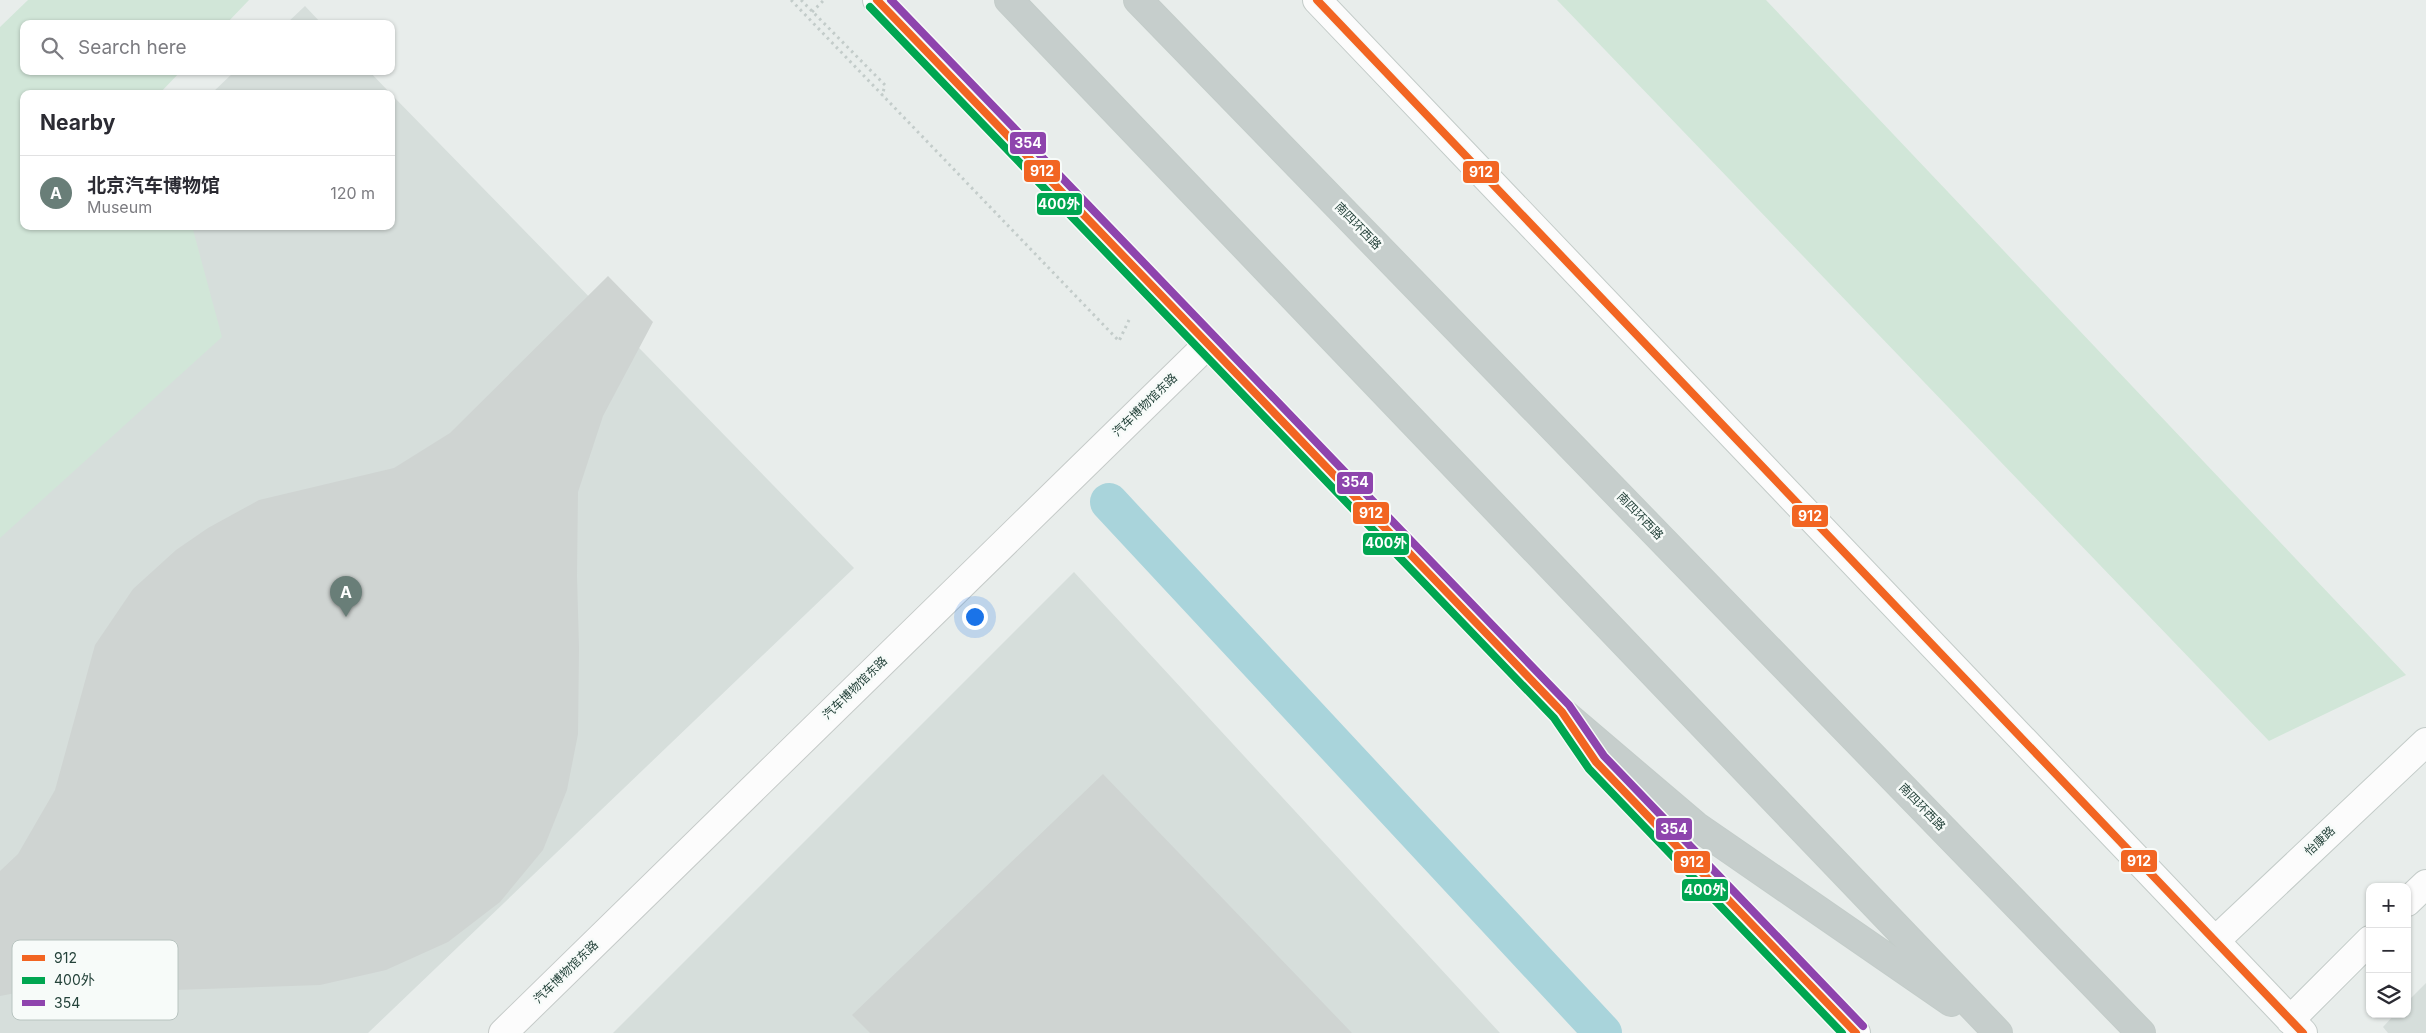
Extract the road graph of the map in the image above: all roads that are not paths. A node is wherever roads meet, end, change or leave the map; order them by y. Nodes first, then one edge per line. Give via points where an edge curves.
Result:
1 (877, 0) edge
2 (1009, 0) edge
3 (1138, 0) edge
4 (1316, 0) edge
5 (1208, 344) junction
6 (1562, 712) junction
7 (2426, 742) edge
8 (2426, 884) edge
9 (2411, 898) edge
10 (2215, 941) junction
11 (2366, 945) edge
12 (2297, 1026) edge
13 (503, 1033) edge
14 (1856, 1033) edge
15 (1997, 1033) edge
16 (2141, 1033) edge

1 - 5 main road
2 - 15 highway
3 - 16 highway, 南四环西路
4 - 10 main road
5 - 6 main road
5 - 13 main road, 汽车博物馆东路
6 - 14 main road via 1596,762
6 - 15 highway via 1696,826
7 - 10 main road, 怡康路
8 - 9 main road
10 - 12 main road
11 - 12 main road

